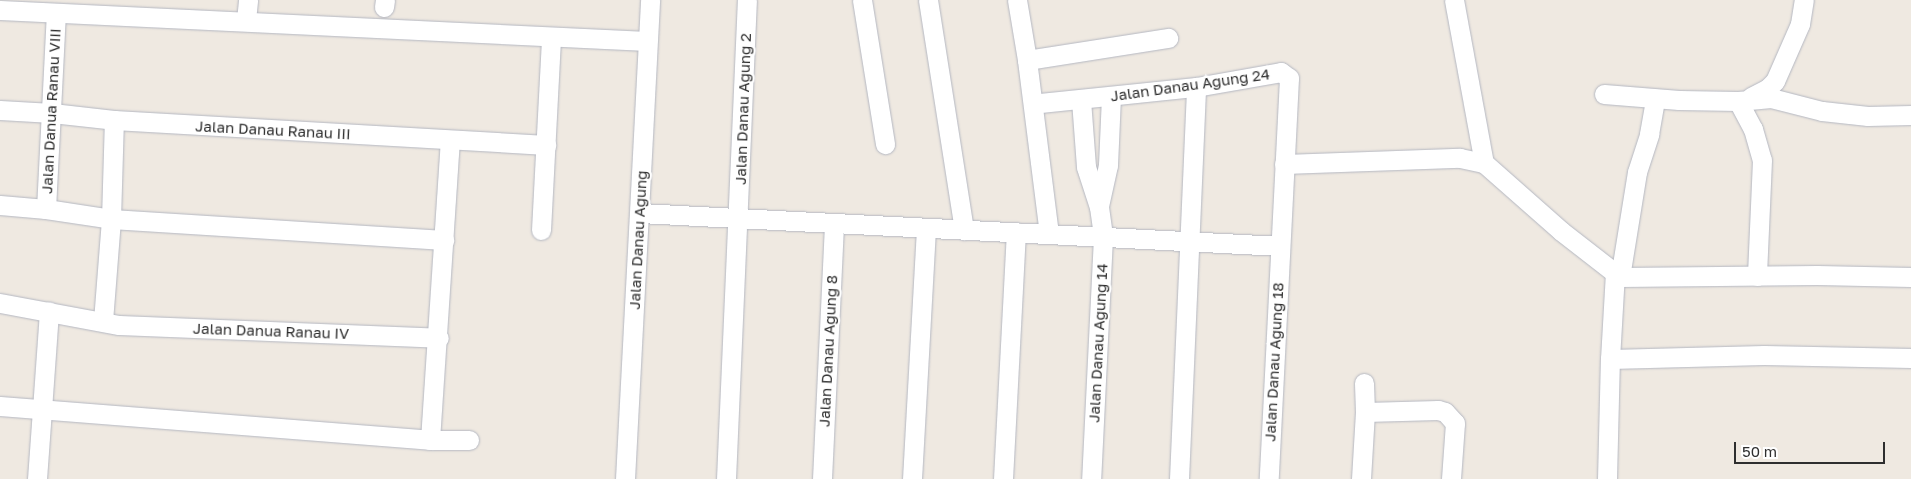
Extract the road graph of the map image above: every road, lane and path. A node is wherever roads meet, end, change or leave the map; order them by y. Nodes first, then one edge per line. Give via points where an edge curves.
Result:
1 (248, 0) edge
2 (650, 0) edge
3 (748, 0) edge
4 (754, 0) edge
5 (862, 0) edge
6 (928, 0) edge
7 (1017, 0) edge
8 (1454, 0) edge
9 (1804, 0) edge
10 (0, 10) edge
11 (56, 13) junction
12 (246, 20) junction
13 (551, 37) junction
14 (1168, 38) dead end
15 (647, 41) junction
16 (1027, 60) junction
17 (1196, 87) junction
18 (1604, 94) dead end
19 (1111, 96) junction
20 (1655, 99) junction
21 (1081, 100) junction
22 (1740, 101) junction
23 (1040, 103) dead end
24 (0, 110) edge
25 (52, 113) junction
26 (1911, 115) edge
27 (114, 120) junction
28 (450, 141) junction
29 (885, 144) dead end
30 (546, 145) junction
31 (1484, 163) junction
32 (1284, 164) junction
33 (0, 205) edge
34 (1099, 207) junction
35 (46, 209) junction
36 (640, 213) junction
37 (738, 218) junction
38 (111, 219) junction
39 (834, 223) junction
40 (926, 228) junction
41 (541, 230) dead end
42 (964, 230) junction
43 (1016, 232) junction
44 (1049, 234) junction
45 (1103, 237) junction
46 (444, 240) junction
47 (1189, 241) junction
48 (1280, 246) junction
49 (1617, 275) junction
50 (1757, 276) junction
51 (1911, 277) edge
52 (0, 303) edge
53 (49, 311) junction
54 (103, 321) junction
55 (438, 338) junction
56 (1911, 358) edge
57 (1610, 359) junction
58 (1364, 383) dead end
59 (0, 406) edge
60 (42, 408) junction
61 (1365, 412) junction
62 (430, 440) junction
63 (469, 440) dead end
64 (37, 479) edge
65 (625, 479) edge
66 (726, 479) edge
67 (822, 479) edge
68 (912, 479) edge
69 (1003, 479) edge
70 (1091, 479) edge
71 (1180, 479) edge
72 (1269, 479) edge
73 (1360, 479) edge
74 (1451, 479) edge
75 (1607, 479) edge

1 - 12 street
2 - 15 street, Jalan Danau Agung
3 - 4 street
3 - 37 street, Jalan Danau Agung 2
5 - 29 street
6 - 42 street
7 - 16 street
8 - 31 street
9 - 22 street via 1800,24 1775,81 1768,89
10 - 11 street
11 - 12 street
11 - 25 street, Jalan Danua Ranau VIII
12 - 13 street
13 - 15 street
13 - 30 street
14 - 16 street
15 - 36 street, Jalan Danau Agung
16 - 44 street
17 - 19 street, Jalan Danau Agung 24
17 - 32 street, Jalan Danau Agung 24 via 1281,72 1286,74 1289,78
17 - 47 street
18 - 20 street
19 - 21 street, Jalan Danau Agung 24
19 - 34 street, Jalan Danau Agung 14 via 1108,165
20 - 22 street
20 - 49 street
21 - 23 street, Jalan Danau Agung 24
21 - 34 street, Jalan Danau Agung 14 via 1086,167
22 - 26 street via 1771,98 1822,111 1868,116
22 - 50 street via 1762,160
24 - 25 street, Jalan Danau Ranau III
25 - 27 street, Jalan Danau Ranau III
25 - 35 street, Jalan Danua Ranau VIII
27 - 28 street, Jalan Danau Ranau III
27 - 38 street
28 - 30 street, Jalan Danau Ranau III
28 - 46 street
30 - 41 street
31 - 32 street via 1460,158
31 - 49 street
32 - 48 street, Jalan Danau Agung 24
33 - 35 street
34 - 45 street, Jalan Danau Agung 14
35 - 38 street
36 - 37 street
36 - 65 street, Jalan Danau Agung
37 - 39 street
37 - 66 street, Jalan Danau Agung 2
38 - 46 street
38 - 54 street
39 - 40 street
39 - 67 street, Jalan Danau Agung 8
40 - 42 street
40 - 68 street
42 - 43 street
43 - 44 street
43 - 69 street
44 - 45 street
45 - 47 street
45 - 70 street, Jalan Danau Agung 14
46 - 55 street
47 - 48 street
47 - 71 street
48 - 72 street, Jalan Danau Agung 18
49 - 50 street
49 - 57 street
50 - 51 street
52 - 53 street, Jalan Danua Ranau IV
53 - 54 street, Jalan Danua Ranau IV
53 - 60 street
54 - 55 street, Jalan Danua Ranau IV via 119,325
55 - 62 street
56 - 57 street via 1764,355
57 - 75 street
58 - 61 street
59 - 60 street
60 - 62 street
60 - 64 street
61 - 73 street
61 - 74 street via 1445,412 1455,423
62 - 63 street

